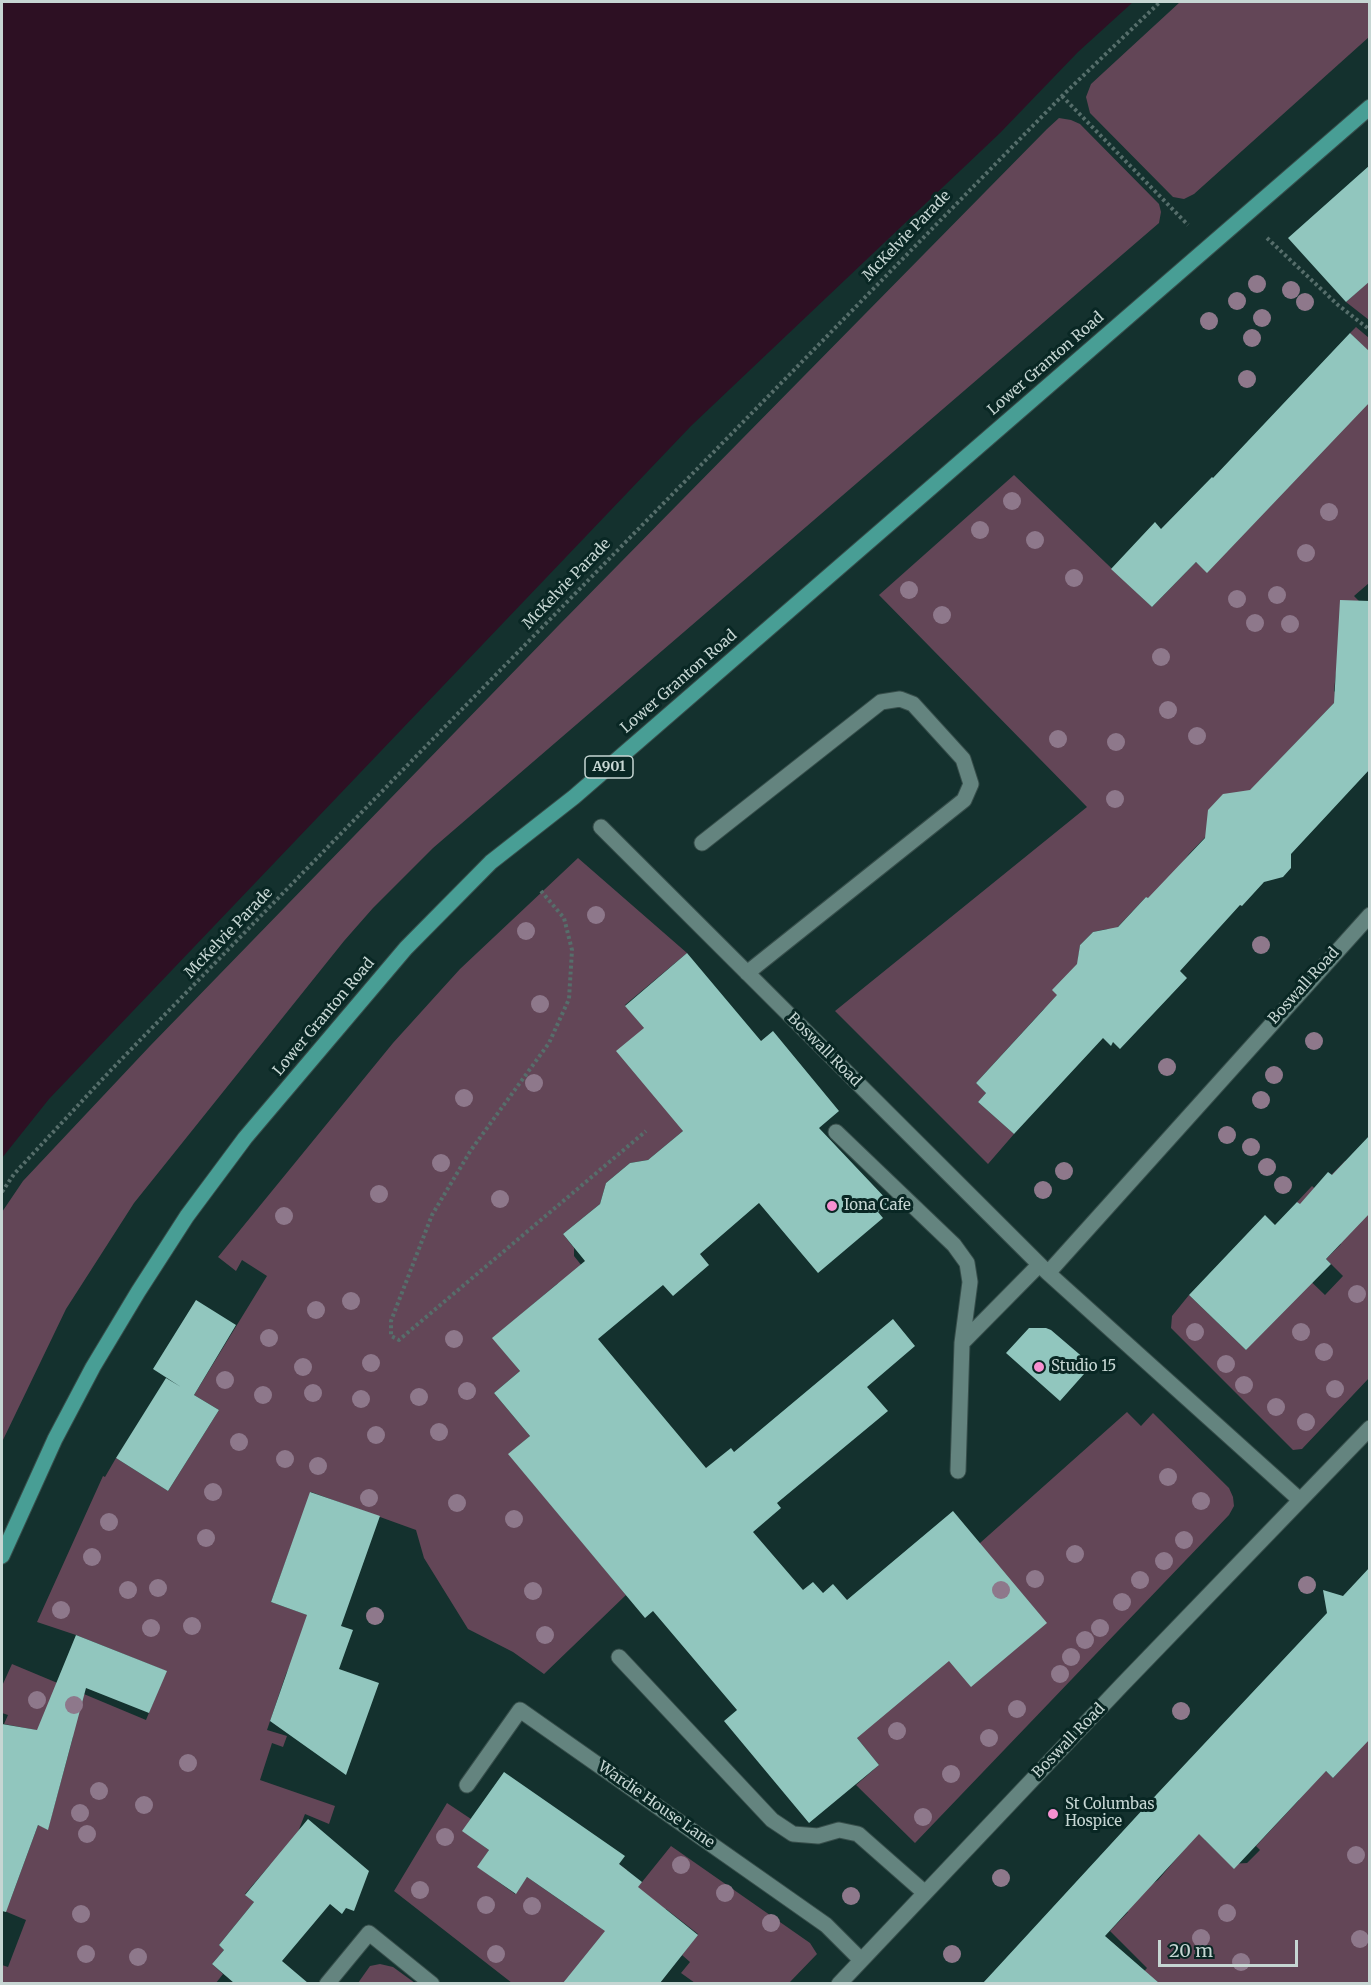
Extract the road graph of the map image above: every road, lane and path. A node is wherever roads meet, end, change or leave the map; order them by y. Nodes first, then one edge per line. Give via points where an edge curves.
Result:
1 (1160, 2) edge
2 (1062, 96) junction
3 (1370, 107) edge
4 (1244, 216) junction
5 (1210, 247) junction
6 (1370, 330) edge
7 (600, 827) dead end
8 (702, 843) dead end
9 (541, 891) dead end
10 (1370, 915) edge
11 (747, 973) junction
12 (646, 1131) dead end
13 (836, 1132) dead end
14 (2, 1192) edge
15 (1043, 1269) junction
16 (962, 1343) junction
17 (1370, 1428) edge
18 (958, 1471) dead end
19 (1300, 1500) junction
20 (2, 1556) edge
21 (619, 1657) dead end
22 (467, 1785) dead end
23 (925, 1893) junction
24 (861, 1960) junction
25 (327, 1983) edge
26 (432, 1983) edge
27 (839, 1983) edge

1 - 2 path, McKelvie Parade
2 - 5 path
2 - 14 path, McKelvie Parade via 111,1070 14,1174
3 - 4 main road, Lower Granton Road / A901
4 - 5 main road, Lower Granton Road / A901
4 - 6 path
5 - 20 main road, Lower Granton Road / A901 via 583,789 491,862 406,948 245,1138 187,1216 93,1367 55,1439
7 - 11 street, Boswall Road
8 - 11 street via 881,702 900,699 913,704 963,759 970,784 964,800
9 - 12 path via 564,918 572,950 568,999 549,1043 471,1150 432,1215 391,1321 391,1336 399,1340
10 - 15 street, Boswall Road
11 - 15 street, Boswall Road
13 - 16 street via 954,1245 967,1263 970,1282
15 - 16 street
15 - 19 street, Boswall Road
16 - 18 street
17 - 19 street, Boswall Road
19 - 23 street, Boswall Road
21 - 23 street via 772,1820 793,1834 818,1836 839,1830 858,1834
22 - 24 street, Wardie House Lane via 520,1710 826,1925
23 - 24 street, Boswall Road
24 - 27 street, Boswall Road
25 - 26 street via 369,1933

